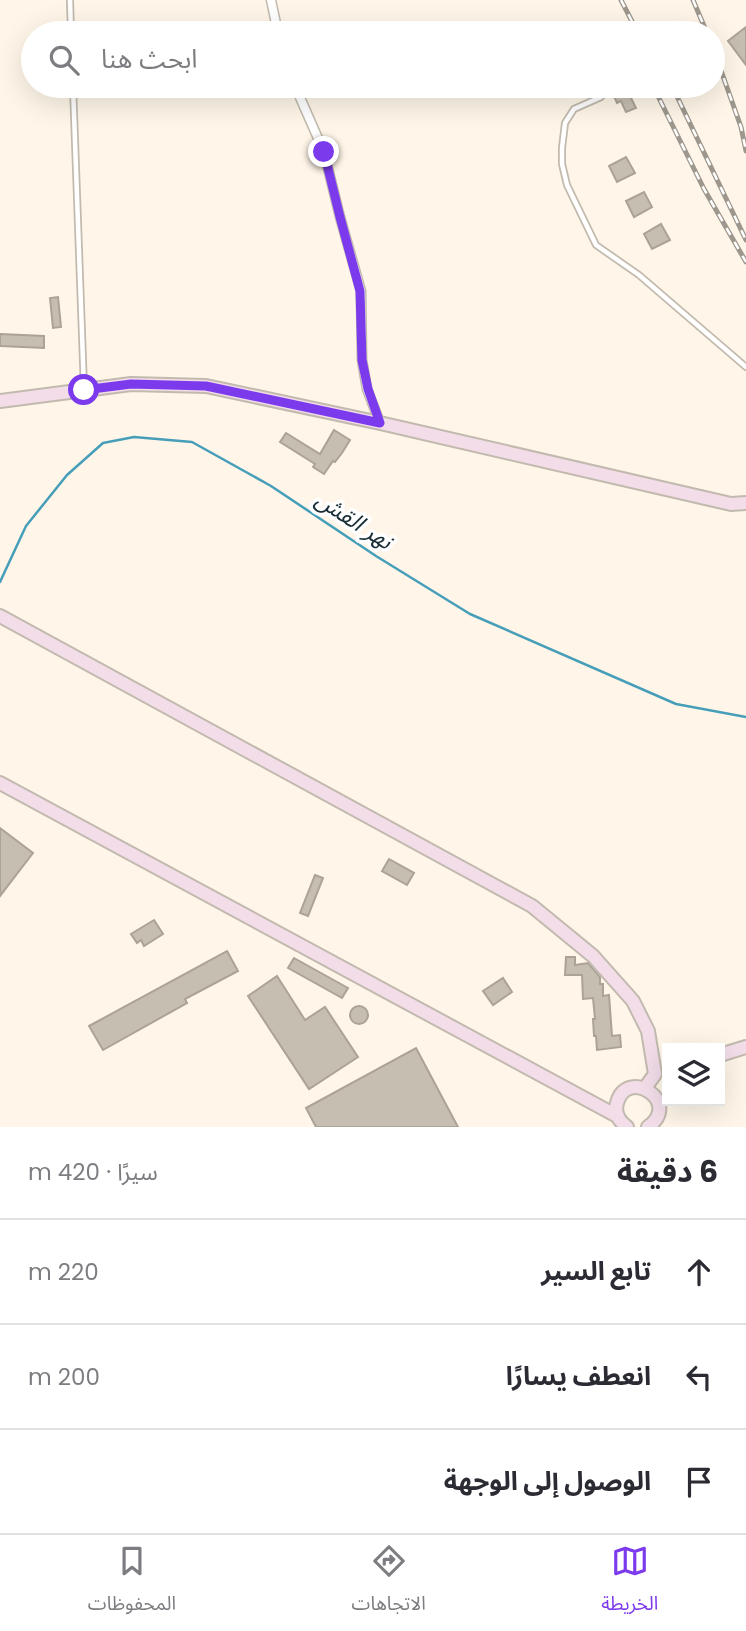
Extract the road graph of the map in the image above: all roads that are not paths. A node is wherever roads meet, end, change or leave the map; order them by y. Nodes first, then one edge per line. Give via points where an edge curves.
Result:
1 (70, 0) edge
2 (271, 0) edge
3 (71, 21) edge
4 (275, 21) edge
5 (73, 98) edge
6 (300, 98) edge
7 (599, 98) edge
8 (746, 368) edge
9 (84, 390) junction
10 (0, 401) edge
11 (380, 423) junction
12 (746, 503) edge
13 (0, 616) edge
14 (0, 783) edge
15 (746, 1047) edge
16 (725, 1053) edge
17 (661, 1072) edge
18 (645, 1088) junction
19 (617, 1116) junction
20 (627, 1127) edge
21 (648, 1127) edge

1 - 3 lane
2 - 4 street
5 - 9 lane
6 - 11 street via 324,152 360,291 362,360
7 - 8 lane via 574,109 565,123 562,148 567,186 596,244 639,275
9 - 10 street
9 - 11 street via 131,384 206,386
11 - 12 street via 731,504
13 - 17 street via 532,906 593,956 633,1001
14 - 19 street
15 - 16 street
17 - 18 street
18 - 19 street via 631,1088 620,1096
18 - 21 street via 659,1105 656,1119
19 - 20 street

